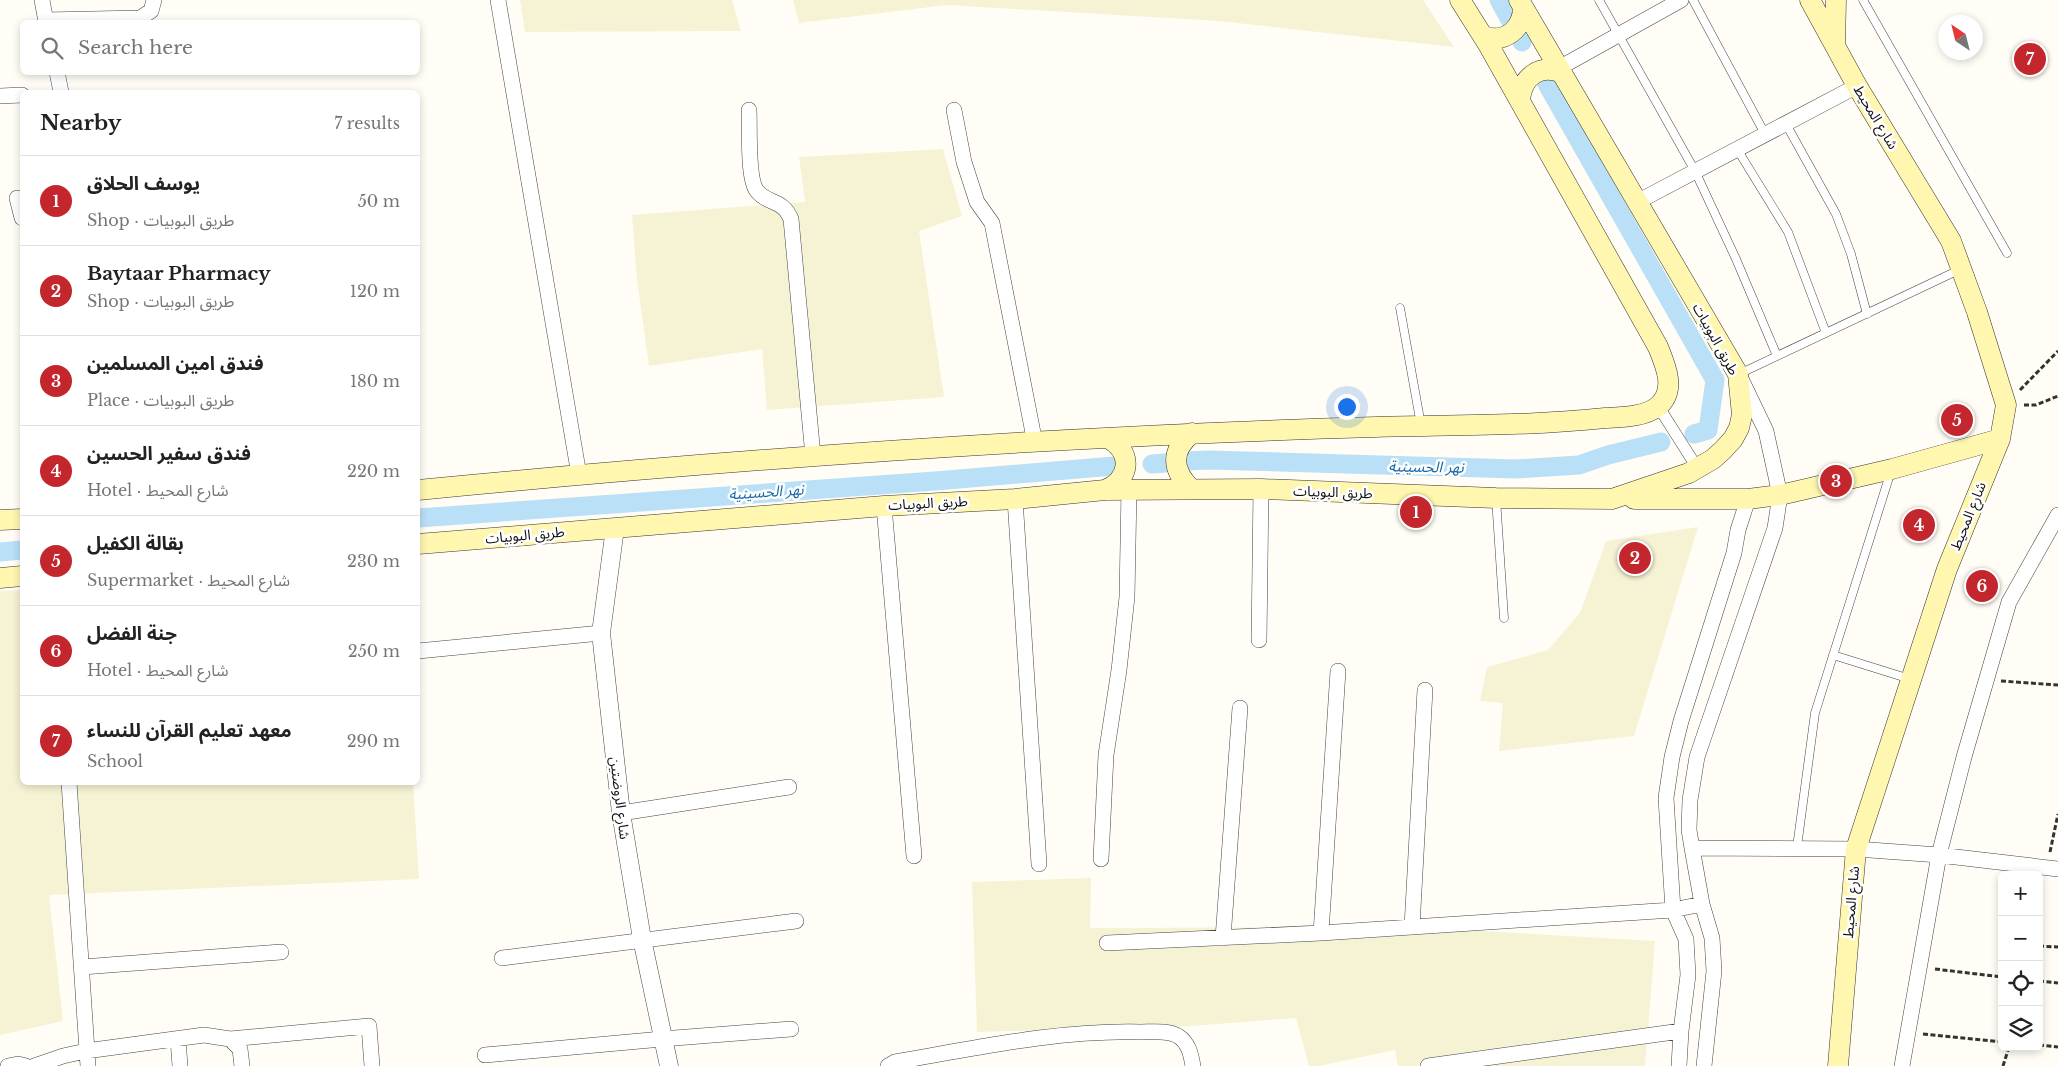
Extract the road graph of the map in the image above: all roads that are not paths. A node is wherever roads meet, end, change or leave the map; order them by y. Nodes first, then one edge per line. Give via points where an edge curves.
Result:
1 (42, 0) edge
2 (154, 0) edge
3 (498, 0) edge
4 (1460, 0) edge
5 (1599, 0) edge
6 (1681, 0) edge
7 (1693, 0) edge
8 (1810, 0) edge
9 (1836, 0) edge
10 (1863, 0) edge
11 (1520, 3) edge
12 (46, 20) edge
13 (93, 20) edge
14 (1617, 35) junction
15 (1483, 36) junction
16 (1835, 45) junction
17 (1561, 70) junction
18 (58, 75) edge
19 (1857, 86) junction
20 (61, 90) edge
21 (0, 96) edge
22 (20, 96) edge
23 (1520, 100) junction
24 (749, 110) dead end
25 (954, 110) dead end
26 (1786, 124) junction
27 (1765, 134) junction
28 (1737, 149) junction
29 (1695, 171) junction
30 (17, 198) dead end
31 (1637, 202) junction
32 (20, 210) edge
33 (2007, 253) dead end
34 (1961, 269) junction
35 (1400, 308) dead end
36 (1867, 314) junction
37 (1826, 333) junction
38 (1777, 356) junction
39 (1738, 374) junction
40 (1658, 406) junction
41 (1421, 426) junction
42 (1192, 433) junction
43 (1108, 438) junction
44 (2000, 440) junction
45 (1034, 443) junction
46 (813, 456) junction
47 (1698, 469) junction
48 (1892, 469) junction
49 (579, 475) junction
50 (1191, 489) junction
51 (1260, 489) junction
52 (420, 490) edge
53 (1105, 490) junction
54 (1129, 490) junction
55 (1780, 495) junction
56 (1496, 498) junction
57 (1015, 499) junction
58 (1612, 499) junction
59 (1748, 499) junction
60 (884, 506) junction
61 (2058, 515) edge
62 (20, 519) edge
63 (0, 520) edge
64 (615, 528) junction
65 (420, 544) edge
66 (20, 576) edge
67 (0, 578) edge
68 (1504, 618) dead end
69 (601, 633) junction
70 (1259, 640) dead end
71 (420, 651) edge
72 (1833, 655) junction
73 (1338, 671) dead end
74 (1911, 680) junction
75 (1425, 690) dead end
76 (1240, 708) dead end
77 (69, 785) edge
78 (789, 787) dead end
79 (621, 813) junction
80 (1692, 848) junction
81 (1797, 848) junction
82 (1856, 849) junction
83 (1939, 855) junction
84 (914, 856) dead end
85 (1102, 859) dead end
86 (1040, 864) dead end
87 (2052, 868) edge
88 (1702, 904) junction
89 (1673, 910) junction
90 (796, 921) dead end
91 (1412, 927) junction
92 (1321, 933) junction
93 (1223, 938) junction
94 (642, 939) junction
95 (1107, 943) dead end
96 (281, 952) dead end
97 (502, 958) dead end
98 (82, 967) junction
99 (791, 1030) dead end
100 (1680, 1031) junction
101 (178, 1039) junction
102 (230, 1039) junction
103 (662, 1039) junction
104 (485, 1056) dead end
105 (87, 1059) edge
106 (1485, 1062) edge
107 (8, 1066) edge
108 (26, 1066) edge
109 (34, 1066) edge
110 (180, 1066) edge
111 (242, 1066) edge
112 (372, 1066) edge
113 (669, 1066) edge
114 (888, 1066) edge
115 (1193, 1066) edge
116 (1428, 1066) edge
117 (1679, 1066) edge
118 (1704, 1066) edge
119 (1838, 1066) edge
120 (1902, 1066) edge

1 - 12 street
2 - 13 street via 151,11 140,18
3 - 49 street
4 - 15 main road
5 - 14 lane
6 - 14 street
7 - 27 lane
8 - 16 main road, شارع المحيط
9 - 16 main road
10 - 33 lane
11 - 15 main road via 1522,19 1512,33 1495,39
11 - 17 main road, طريق البوبيات
14 - 17 street
14 - 29 lane
15 - 23 main road
16 - 19 main road, شارع المحيط
17 - 23 main road via 1533,74 1524,82
17 - 31 main road, طريق البوبيات
18 - 20 street
19 - 26 street
19 - 34 main road, شارع المحيط via 1951,241
21 - 22 street
23 - 40 main road via 1658,347 1669,382 1666,396
24 - 46 street via 753,183 764,197 783,206 791,219
25 - 45 street via 964,162 977,202 992,224
26 - 27 street
26 - 36 lane via 1836,214
27 - 28 street
28 - 29 street
28 - 37 lane via 1788,232
29 - 31 street
29 - 38 lane
30 - 32 street
31 - 39 main road, طريق البوبيات
34 - 36 lane
34 - 44 main road, شارع المحيط via 2006,405
35 - 41 lane
36 - 37 lane
37 - 38 lane
38 - 39 lane
39 - 47 main road, طريق البوبيات via 1742,415 1739,428 1724,450
39 - 55 street via 1766,431
40 - 41 main road via 1632,415 1569,422
40 - 47 street
41 - 42 main road
42 - 43 main road
42 - 50 main road via 1183,440 1175,460 1182,481
43 - 45 main road
43 - 53 main road via 1117,443 1126,460 1121,479
44 - 48 main road
44 - 74 main road, شارع المحيط via 1947,569
45 - 46 main road
46 - 49 main road
47 - 58 main road, طريق البوبيات
48 - 55 main road
48 - 72 lane
49 - 52 main road
50 - 51 main road, طريق البوبيات
50 - 54 main road, طريق البوبيات
51 - 56 main road, طريق البوبيات
51 - 70 street
53 - 54 main road, طريق البوبيات
53 - 57 main road, طريق البوبيات
54 - 85 street via 1127,597 1106,756
55 - 59 main road
55 - 80 street via 1775,528 1697,757 1690,800
56 - 58 main road, طريق البوبيات
56 - 68 lane
57 - 60 main road, طريق البوبيات
57 - 86 street
58 - 59 main road
59 - 89 street via 1672,757 1666,798
60 - 64 main road, طريق البوبيات
60 - 84 street
61 - 83 street via 2009,602
62 - 63 main road
64 - 65 main road, طريق البوبيات
64 - 69 street, شارع الروضتين
66 - 67 main road
69 - 71 street
69 - 79 street, شارع الروضتين
72 - 74 lane
72 - 81 lane via 1815,713
73 - 92 street
74 - 82 main road, شارع المحيط
75 - 91 street
76 - 93 street
77 - 98 street
78 - 79 street
79 - 94 street, شارع الروضتين
80 - 81 street
80 - 88 street
81 - 82 street
82 - 83 street
82 - 119 main road, شارع المحيط
83 - 87 street
83 - 120 street
88 - 89 street
88 - 118 street via 1712,938 1714,970
89 - 91 street
89 - 100 street via 1686,939 1688,975
90 - 94 street
91 - 92 street
92 - 93 street
93 - 95 street
94 - 97 street
94 - 103 street, شارع الروضتين
96 - 98 street
98 - 105 street
99 - 103 street
100 - 106 street
100 - 117 street
101 - 102 street via 204,1036
101 - 105 street
101 - 110 street
102 - 111 street via 240,1049
102 - 112 street via 369,1026
103 - 104 street
103 - 113 street, شارع الروضتين
105 - 109 street via 63,1056
106 - 116 street
107 - 108 street
114 - 115 street via 895,1062 1038,1038 1134,1032 1178,1036 1188,1046

